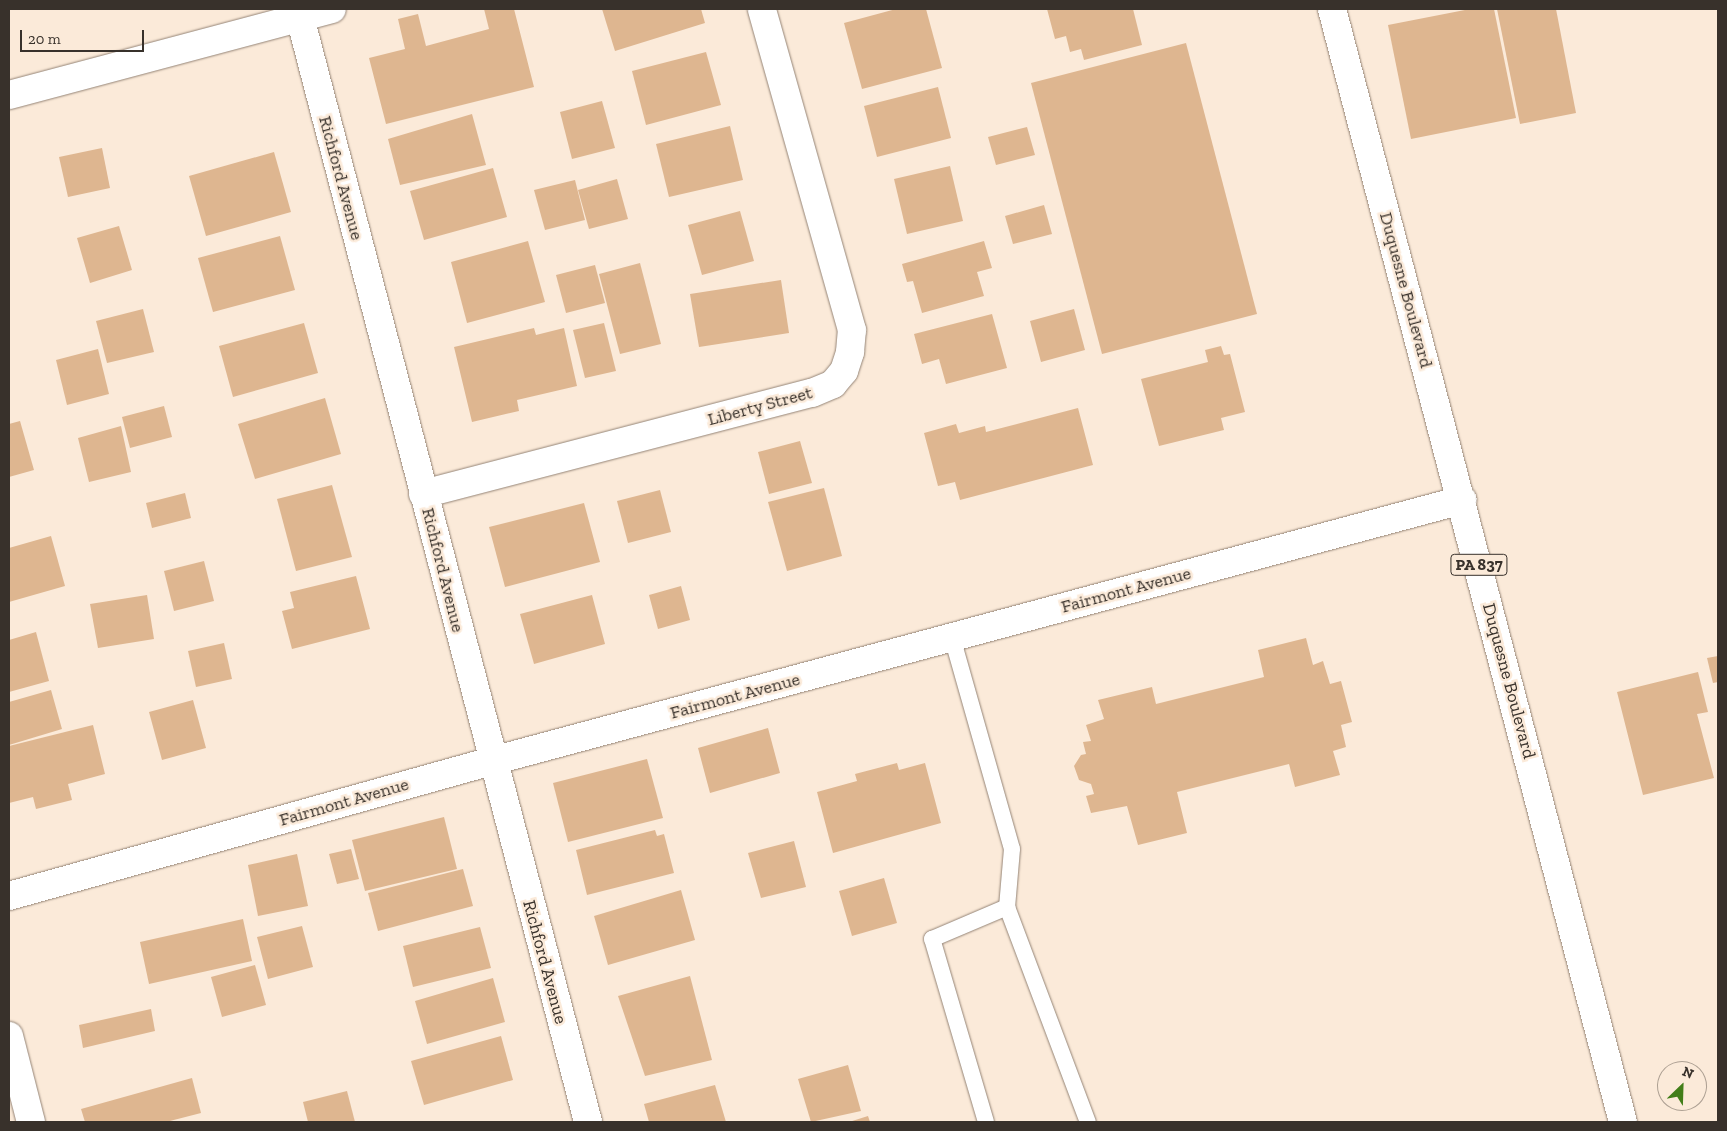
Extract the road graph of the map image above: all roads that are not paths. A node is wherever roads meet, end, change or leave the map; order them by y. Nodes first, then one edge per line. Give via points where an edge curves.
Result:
1 (332, 9) edge
2 (762, 9) edge
3 (1332, 9) edge
4 (300, 18) junction
5 (9, 95) edge
6 (423, 494) junction
7 (1462, 500) junction
8 (952, 637) junction
9 (492, 761) junction
10 (9, 896) edge
11 (1007, 907) junction
12 (9, 1036) edge
13 (31, 1122) edge
14 (588, 1122) edge
15 (986, 1122) edge
16 (1088, 1122) edge
17 (1623, 1122) edge

1 - 4 street
2 - 6 street, Liberty Street via 852,330 844,371 833,384 812,393
3 - 7 street, Duquesne Boulevard / PA 837
4 - 5 street
4 - 6 street, Richford Avenue
6 - 9 street, Richford Avenue
7 - 8 street, Fairmont Avenue
7 - 17 street, Duquesne Boulevard / PA 837
8 - 9 street, Fairmont Avenue
8 - 11 lane via 1012,850
9 - 10 street, Fairmont Avenue
9 - 14 street, Richford Avenue
11 - 15 lane via 932,939
11 - 16 lane
12 - 13 street

